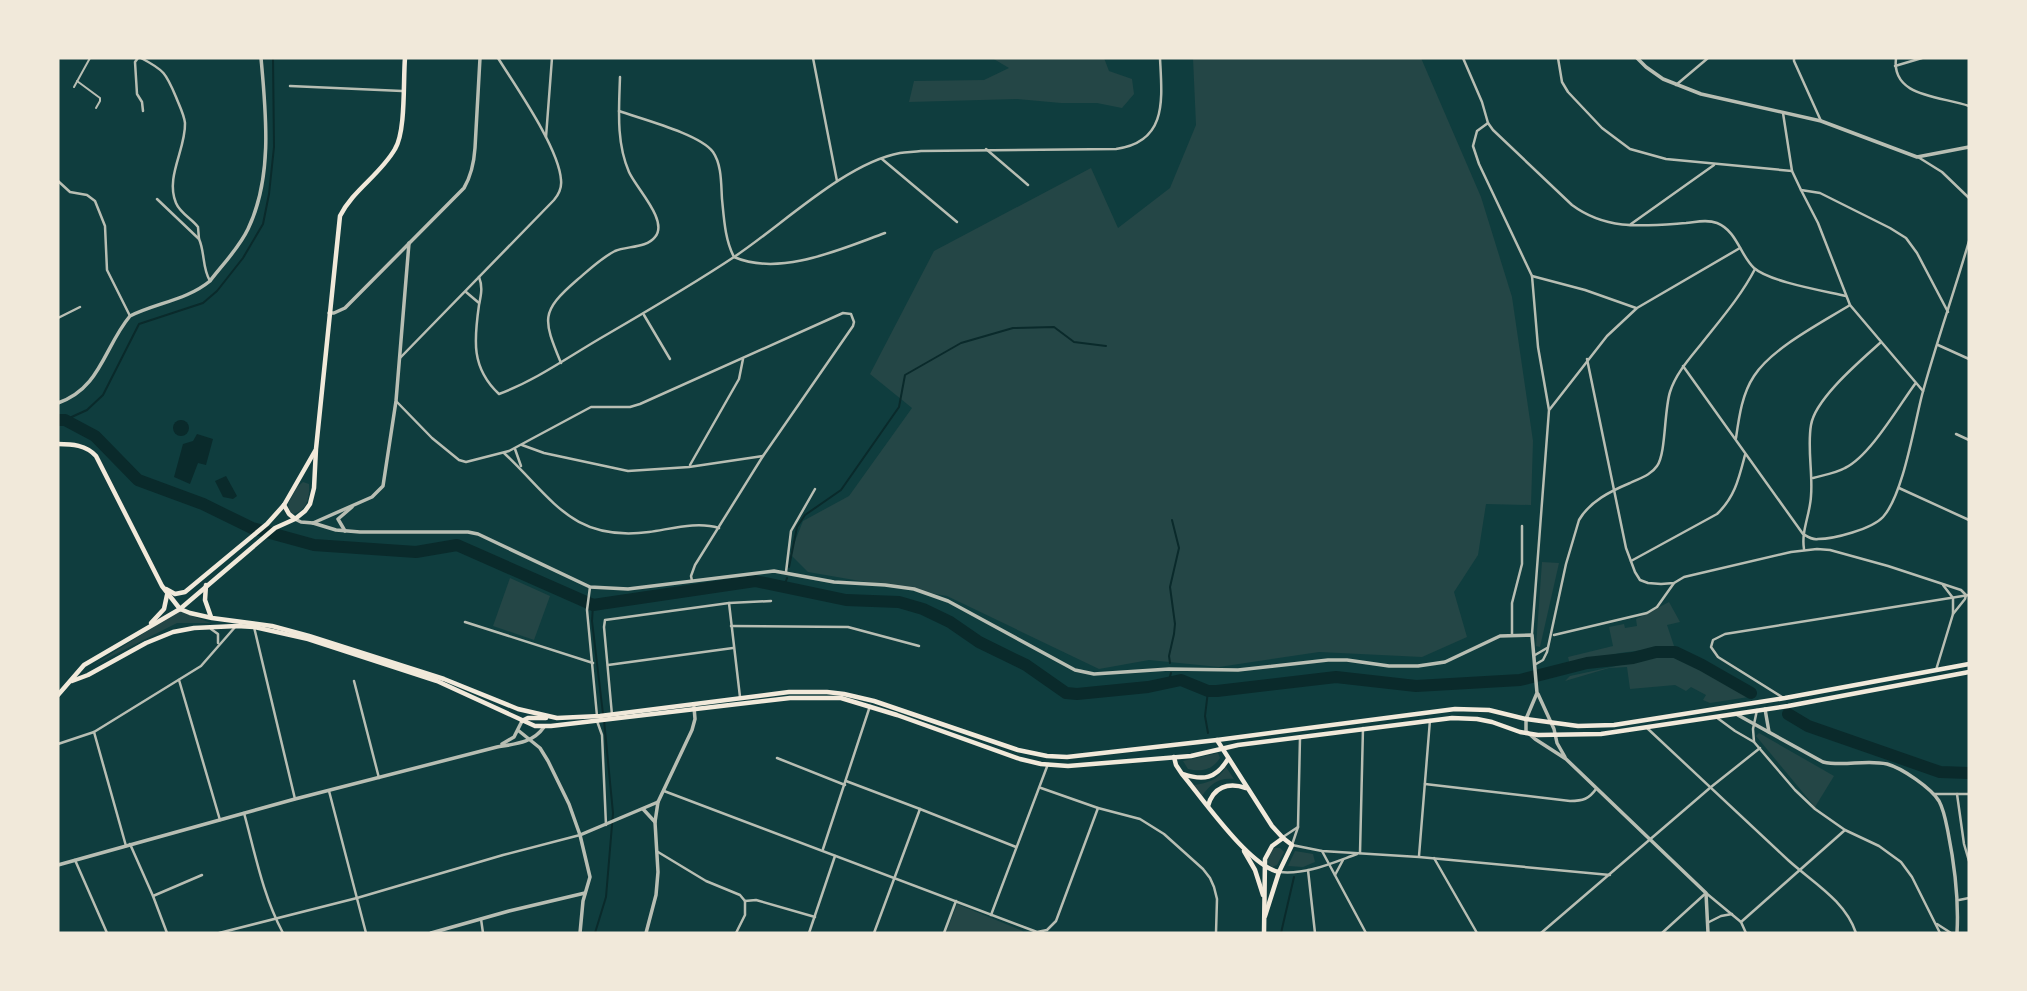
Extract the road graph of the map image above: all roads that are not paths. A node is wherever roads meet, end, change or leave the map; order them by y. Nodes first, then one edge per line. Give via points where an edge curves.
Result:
1 (90, 58) edge
2 (140, 58) edge
3 (261, 58) edge
4 (405, 58) edge
5 (480, 58) edge
6 (498, 58) edge
7 (552, 58) edge
8 (813, 58) edge
9 (1160, 58) edge
10 (1463, 58) edge
11 (1558, 58) edge
12 (1637, 58) edge
13 (1708, 58) edge
14 (1896, 58) edge
15 (1922, 58) edge
16 (1795, 59) edge
17 (1895, 66) junction
18 (620, 77) dead end
19 (77, 81) junction
20 (1676, 85) junction
21 (290, 86) dead end
22 (74, 87) dead end
23 (403, 91) junction
24 (1969, 106) edge
25 (96, 108) dead end
26 (143, 111) dead end
27 (619, 111) junction
28 (1783, 113) junction
29 (1821, 121) junction
30 (1488, 123) junction
31 (546, 137) junction
32 (1969, 147) edge
33 (986, 149) junction
34 (1917, 157) junction
35 (882, 159) junction
36 (1715, 164) junction
37 (1791, 171) junction
38 (58, 181) edge
39 (837, 181) junction
40 (1028, 185) dead end
41 (1801, 190) junction
42 (1969, 198) edge
43 (157, 199) dead end
44 (957, 222) dead end
45 (1631, 225) junction
46 (885, 233) dead end
47 (199, 239) junction
48 (1969, 241) edge
49 (409, 243) junction
50 (1740, 248) junction
51 (734, 257) junction
52 (1755, 269) junction
53 (1532, 276) junction
54 (480, 277) junction
55 (210, 281) junction
56 (465, 291) junction
57 (1846, 296) junction
58 (480, 303) junction
59 (1850, 305) junction
60 (80, 307) dead end
61 (1637, 308) junction
62 (1949, 312) junction
63 (330, 313) junction
64 (643, 315) junction
65 (130, 316) junction
66 (58, 318) edge
67 (1880, 342) junction
68 (1938, 345) junction
69 (400, 358) junction
70 (670, 359) dead end
71 (743, 359) junction
72 (1587, 359) junction
73 (1969, 359) edge
74 (561, 363) junction
75 (1683, 366) junction
76 (1915, 384) junction
77 (1923, 391) junction
78 (396, 401) junction
79 (58, 402) edge
80 (1549, 410) junction
81 (1956, 433) dead end
82 (1735, 440) junction
83 (1969, 440) edge
84 (58, 444) edge
85 (522, 445) junction
86 (514, 448) junction
87 (316, 449) junction
88 (504, 453) junction
89 (1745, 455) junction
90 (763, 456) junction
91 (688, 467) junction
92 (522, 469) junction
93 (300, 478) junction
94 (1812, 478) junction
95 (314, 481) junction
96 (1899, 488) junction
97 (815, 489) dead end
98 (1615, 489) junction
99 (284, 505) junction
100 (354, 505) junction
101 (295, 519) junction
102 (1969, 520) edge
103 (313, 523) junction
104 (1522, 526) dead end
105 (719, 528) junction
106 (345, 531) junction
107 (1803, 534) junction
108 (1804, 550) junction
109 (1630, 562) junction
110 (786, 572) junction
111 (692, 582) junction
112 (1674, 583) junction
113 (1941, 583) junction
114 (206, 585) junction
115 (162, 586) junction
116 (590, 587) junction
117 (167, 594) junction
118 (1967, 595) edge
119 (1954, 598) junction
120 (771, 601) dead end
121 (729, 603) junction
122 (180, 609) junction
123 (1952, 614) junction
124 (212, 618) junction
125 (465, 622) dead end
126 (148, 626) junction
127 (237, 626) junction
128 (731, 626) junction
129 (254, 627) junction
130 (208, 628) junction
131 (1512, 634) junction
132 (1532, 635) junction
133 (1552, 635) junction
134 (218, 646) junction
135 (919, 646) dead end
136 (1549, 646) junction
137 (733, 648) junction
138 (1533, 656) junction
139 (593, 663) junction
140 (1969, 664) edge
141 (607, 666) junction
142 (1535, 666) junction
143 (1936, 670) junction
144 (1969, 672) edge
145 (179, 680) junction
146 (72, 681) junction
147 (354, 681) dead end
148 (1537, 693) junction
149 (58, 695) edge
150 (1785, 698) junction
151 (740, 699) junction
152 (870, 706) junction
153 (694, 708) junction
154 (1765, 709) junction
155 (1757, 710) junction
156 (1735, 713) junction
157 (611, 716) junction
158 (1715, 716) junction
159 (557, 718) junction
160 (599, 718) junction
161 (1526, 719) junction
162 (1430, 720) junction
163 (522, 721) junction
164 (1551, 722) junction
165 (1754, 724) junction
166 (544, 727) junction
167 (1363, 728) junction
168 (1647, 728) junction
169 (519, 731) junction
170 (94, 732) junction
171 (1769, 732) junction
172 (1529, 734) junction
173 (1300, 736) junction
174 (1555, 736) junction
175 (531, 739) junction
176 (1217, 740) junction
177 (1198, 742) junction
178 (1754, 742) junction
179 (58, 744) edge
180 (497, 747) junction
181 (1760, 747) junction
182 (1222, 748) junction
183 (1174, 757) junction
184 (777, 758) dead end
185 (1228, 759) junction
186 (1566, 759) junction
187 (1048, 764) junction
188 (1182, 774) junction
189 (379, 778) junction
190 (845, 783) junction
191 (1425, 784) junction
192 (1711, 787) junction
193 (1041, 788) junction
194 (1247, 788) junction
195 (1596, 789) junction
196 (329, 791) junction
197 (664, 791) junction
198 (1934, 794) junction
199 (1957, 794) junction
200 (1969, 794) edge
201 (295, 799) junction
202 (658, 802) junction
203 (1208, 806) junction
204 (920, 808) junction
205 (1098, 808) junction
206 (643, 809) junction
207 (244, 813) junction
208 (220, 820) junction
209 (655, 822) junction
210 (608, 825) junction
211 (1298, 827) junction
212 (1844, 830) junction
213 (580, 835) junction
214 (1283, 838) junction
215 (1650, 841) junction
216 (1241, 844) junction
217 (128, 845) junction
218 (1292, 845) junction
219 (1016, 847) junction
220 (823, 851) junction
221 (1322, 851) junction
222 (658, 852) junction
223 (1360, 853) junction
224 (835, 856) junction
225 (1419, 857) junction
226 (1434, 858) junction
227 (1343, 859) junction
228 (75, 860) junction
229 (1969, 861) edge
230 (58, 864) edge
231 (1330, 864) junction
232 (1264, 866) junction
233 (1308, 870) junction
234 (1799, 870) junction
235 (1279, 872) junction
236 (202, 875) dead end
237 (1335, 875) junction
238 (1610, 875) junction
239 (895, 879) junction
240 (586, 893) junction
241 (1706, 893) junction
242 (153, 896) junction
243 (357, 898) junction
244 (1969, 898) edge
245 (1958, 900) junction
246 (745, 901) junction
247 (956, 901) junction
248 (1265, 902) junction
249 (1732, 914) junction
250 (990, 916) junction
251 (1265, 916) junction
252 (815, 917) junction
253 (275, 918) junction
254 (481, 919) junction
255 (1709, 922) junction
256 (1741, 922) junction
257 (1934, 922) junction
258 (1025, 931) edge
259 (107, 933) edge
260 (167, 933) edge
261 (219, 933) edge
262 (283, 933) edge
263 (366, 933) edge
264 (432, 933) edge
265 (483, 933) edge
266 (580, 933) edge
267 (646, 933) edge
268 (736, 933) edge
269 (809, 933) edge
270 (874, 933) edge
271 (944, 933) edge
272 (1216, 933) edge
273 (1264, 933) edge
274 (1315, 933) edge
275 (1366, 933) edge
276 (1477, 933) edge
277 (1541, 933) edge
278 (1662, 933) edge
279 (1708, 933) edge
280 (1746, 933) edge
281 (1856, 933) edge
282 (1940, 933) edge
283 (1951, 933) edge
284 (1957, 933) edge

1 - 19 lane
2 - 26 street via 135,62 136,90
2 - 47 street via 164,72 182,113 185,123 174,193 179,208 198,227
3 - 55 street via 265,102 259,196 248,229
4 - 23 main road
5 - 49 street via 474,163 468,180
6 - 31 street
7 - 31 street
8 - 39 street
9 - 33 street via 1162,98 1155,124 1140,143 1116,149
10 - 30 street
11 - 36 street via 1568,92 1623,145 1666,159
12 - 20 street
13 - 20 street
14 - 17 street
15 - 17 street
16 - 29 street
17 - 24 street via 1900,82 1911,90
18 - 27 street
19 - 22 lane
19 - 25 lane via 100,97
20 - 28 street
21 - 23 street
23 - 63 main road via 396,148 346,203 340,216
27 - 51 street via 686,135 712,151
27 - 74 street via 623,155 636,187 658,218 659,228 648,242 600,260 556,299 550,308 549,328
28 - 29 street
28 - 37 street
29 - 34 street
30 - 45 street via 1585,215
30 - 53 street via 1477,131 1473,146
31 - 54 street via 559,170 560,189
32 - 34 street
33 - 35 street via 898,153
33 - 40 street
34 - 42 street via 1942,172
35 - 39 street
35 - 44 street
36 - 37 street
36 - 45 street
37 - 41 street
38 - 65 street via 70,192 95,201 105,226 107,270
39 - 51 street
41 - 57 street
41 - 62 street via 1820,193 1906,238
43 - 47 street
45 - 50 street via 1715,222 1733,235
46 - 51 street via 798,261 753,262
47 - 55 street
48 - 62 street
49 - 63 street via 345,308
49 - 69 street
50 - 52 street
50 - 61 street
51 - 64 street
52 - 57 street
52 - 75 street
53 - 61 street
53 - 80 street
54 - 56 street
54 - 58 street
55 - 65 street via 192,294
56 - 58 street
56 - 69 street
57 - 59 street
58 - 74 street via 476,343 480,370 499,394
59 - 67 street
59 - 82 street via 1761,366 1745,393
60 - 66 street
61 - 72 street
62 - 68 street
63 - 87 main road
64 - 70 street
64 - 74 street
65 - 79 street via 97,374 74,396
67 - 76 street
67 - 94 street via 1813,415
68 - 73 street
68 - 77 street
69 - 78 street
71 - 85 street via 640,404 591,407
71 - 90 street via 844,313 851,314 853,326
71 - 91 street via 739,379
72 - 80 street
72 - 98 street
75 - 82 street
75 - 98 street via 1665,412 1659,464 1645,476
76 - 77 street
76 - 94 street via 1855,462 1844,470
77 - 96 street
78 - 88 street via 459,460 472,462
78 - 100 street via 383,486
80 - 132 street
81 - 83 street
82 - 89 street
84 - 115 main road via 79,445 96,456
85 - 86 street
85 - 91 street via 628,471
86 - 88 street
86 - 92 street
87 - 93 main road
87 - 95 main road
88 - 92 street
89 - 107 street
89 - 109 street via 1733,494 1717,514
90 - 91 street
90 - 105 street
92 - 105 street via 566,514 599,531 634,534 701,525
93 - 95 main road
93 - 99 main road
94 - 107 street
95 - 101 main road via 310,504
96 - 102 street
96 - 107 street via 1883,517 1873,524 1819,540
97 - 110 street via 791,531
98 - 109 street
98 - 133 street via 1579,520
99 - 101 main road
99 - 115 main road via 184,592 175,594
100 - 103 street
100 - 106 street via 338,519
101 - 103 street
101 - 114 main road via 275,528
103 - 106 street
104 - 131 street via 1522,564 1512,603
105 - 111 street via 695,565
106 - 116 street via 478,534
107 - 108 street
108 - 112 street
108 - 113 street via 1838,552
109 - 112 street via 1640,580
110 - 111 street
110 - 131 street via 933,594 1067,666 1094,674 1169,668 1254,669 1328,660 1430,665
111 - 116 street via 628,589
112 - 133 street via 1647,613
113 - 118 street
113 - 119 street
114 - 122 main road
114 - 124 main road via 205,600
115 - 117 main road
116 - 139 street via 587,610
117 - 122 main road
117 - 126 main road via 164,609
118 - 119 street
118 - 123 street
119 - 123 street
119 - 150 street via 1725,634 1713,640 1711,647 1718,657
120 - 121 street
121 - 128 street
121 - 141 street via 608,619 604,622
122 - 124 main road
122 - 126 main road
123 - 143 street
124 - 159 main road via 309,636 444,679 518,709
125 - 139 street
126 - 146 main road via 84,665
127 - 129 main road
127 - 130 main road
127 - 134 street
128 - 135 street via 848,627
128 - 137 street
129 - 163 main road via 308,639 438,681
129 - 201 street
130 - 134 street via 218,634
130 - 146 main road via 184,629 153,640
131 - 132 street
132 - 138 street
133 - 136 street
134 - 145 street via 201,666
136 - 138 street
136 - 142 street
137 - 141 street
137 - 151 street
138 - 142 street
139 - 160 street
140 - 143 main road
141 - 157 street
142 - 148 street
143 - 150 main road
144 - 154 main road
145 - 170 street
145 - 208 street
146 - 149 main road
147 - 189 street
148 - 161 street
148 - 164 street
150 - 164 main road via 1614,725
151 - 153 main road
151 - 177 main road via 789,692 844,694 1047,756
152 - 153 main road via 841,698 804,697
152 - 187 main road via 1020,759
152 - 190 street
153 - 157 main road
153 - 197 street via 692,730
154 - 155 main road
154 - 171 street
155 - 156 main road
155 - 165 street
156 - 158 main road
156 - 165 street
157 - 160 main road
158 - 168 main road
158 - 178 street
159 - 160 main road
159 - 163 main road
160 - 166 main road
160 - 210 street
161 - 164 main road
161 - 172 street
161 - 176 main road via 1489,710 1455,709
162 - 167 main road
162 - 172 main road via 1476,719
162 - 191 street
163 - 166 main road
163 - 169 street
164 - 174 street
165 - 171 street
165 - 178 street
166 - 175 street
167 - 173 main road
167 - 223 street
168 - 174 main road
168 - 192 street
169 - 175 street
169 - 180 street
170 - 179 street
170 - 217 street
171 - 198 street via 1823,762 1887,764
172 - 174 main road
172 - 186 street
173 - 182 main road
173 - 211 street
174 - 186 street
175 - 180 street
175 - 213 street via 557,777
176 - 177 main road
176 - 182 main road
177 - 183 main road via 1179,748
178 - 181 street
180 - 189 street
181 - 192 street
181 - 212 street via 1806,801
182 - 183 main road
182 - 185 main road
183 - 187 main road
183 - 188 main road
184 - 190 street
185 - 188 main road via 1219,772 1204,779
185 - 194 main road
186 - 195 street
187 - 193 street
188 - 203 main road
189 - 196 street
190 - 204 street
190 - 220 street
191 - 195 street via 1570,801 1584,800
191 - 225 street
192 - 215 street
192 - 234 street
193 - 205 street
193 - 219 street
194 - 203 main road via 1221,788 1210,797
194 - 214 main road
195 - 215 street
196 - 201 street
196 - 243 street
197 - 202 street
197 - 220 street
198 - 199 street
198 - 245 street via 1945,818
199 - 200 street
199 - 229 street
201 - 207 street
202 - 206 street
202 - 209 street
203 - 216 main road
204 - 219 street
204 - 239 street
205 - 258 street via 1056,921 1043,932
205 - 272 street via 1154,826 1203,869 1217,899
206 - 209 street
206 - 210 street
207 - 208 street
207 - 253 street
208 - 217 street
209 - 222 street
210 - 213 street
211 - 214 street
211 - 218 street
212 - 234 street
212 - 257 street via 1880,846 1901,862
213 - 240 street via 590,877
213 - 243 street
214 - 218 main road
214 - 232 main road via 1272,846
215 - 238 street
215 - 241 street
216 - 232 main road
216 - 248 main road
217 - 228 street
217 - 242 street
218 - 221 street
218 - 235 main road
219 - 250 street
220 - 224 street
221 - 223 street
221 - 231 street
222 - 246 street
222 - 267 street via 656,895
223 - 225 street
223 - 227 street
224 - 239 street
224 - 252 street
225 - 226 street
226 - 238 street
226 - 276 street
227 - 231 street
227 - 237 street
228 - 230 street
228 - 259 street
231 - 233 street
231 - 237 street
232 - 235 main road
232 - 248 main road
233 - 235 street
233 - 274 street
234 - 256 street
234 - 281 street via 1846,911
235 - 251 main road
236 - 242 street
237 - 275 street
238 - 277 street
239 - 247 street
239 - 270 street
240 - 254 street
240 - 266 street
241 - 249 street
241 - 255 street
241 - 278 street
242 - 260 street
243 - 253 street
243 - 263 street
244 - 245 street
245 - 284 street
246 - 252 street
246 - 268 street via 745,915
247 - 250 street
247 - 271 street
248 - 251 main road
249 - 255 street
249 - 256 street
250 - 258 street
251 - 273 main road
252 - 269 street
253 - 261 street
253 - 262 street
254 - 264 street
254 - 265 street
255 - 279 street
256 - 280 street
257 - 282 street
257 - 283 street

